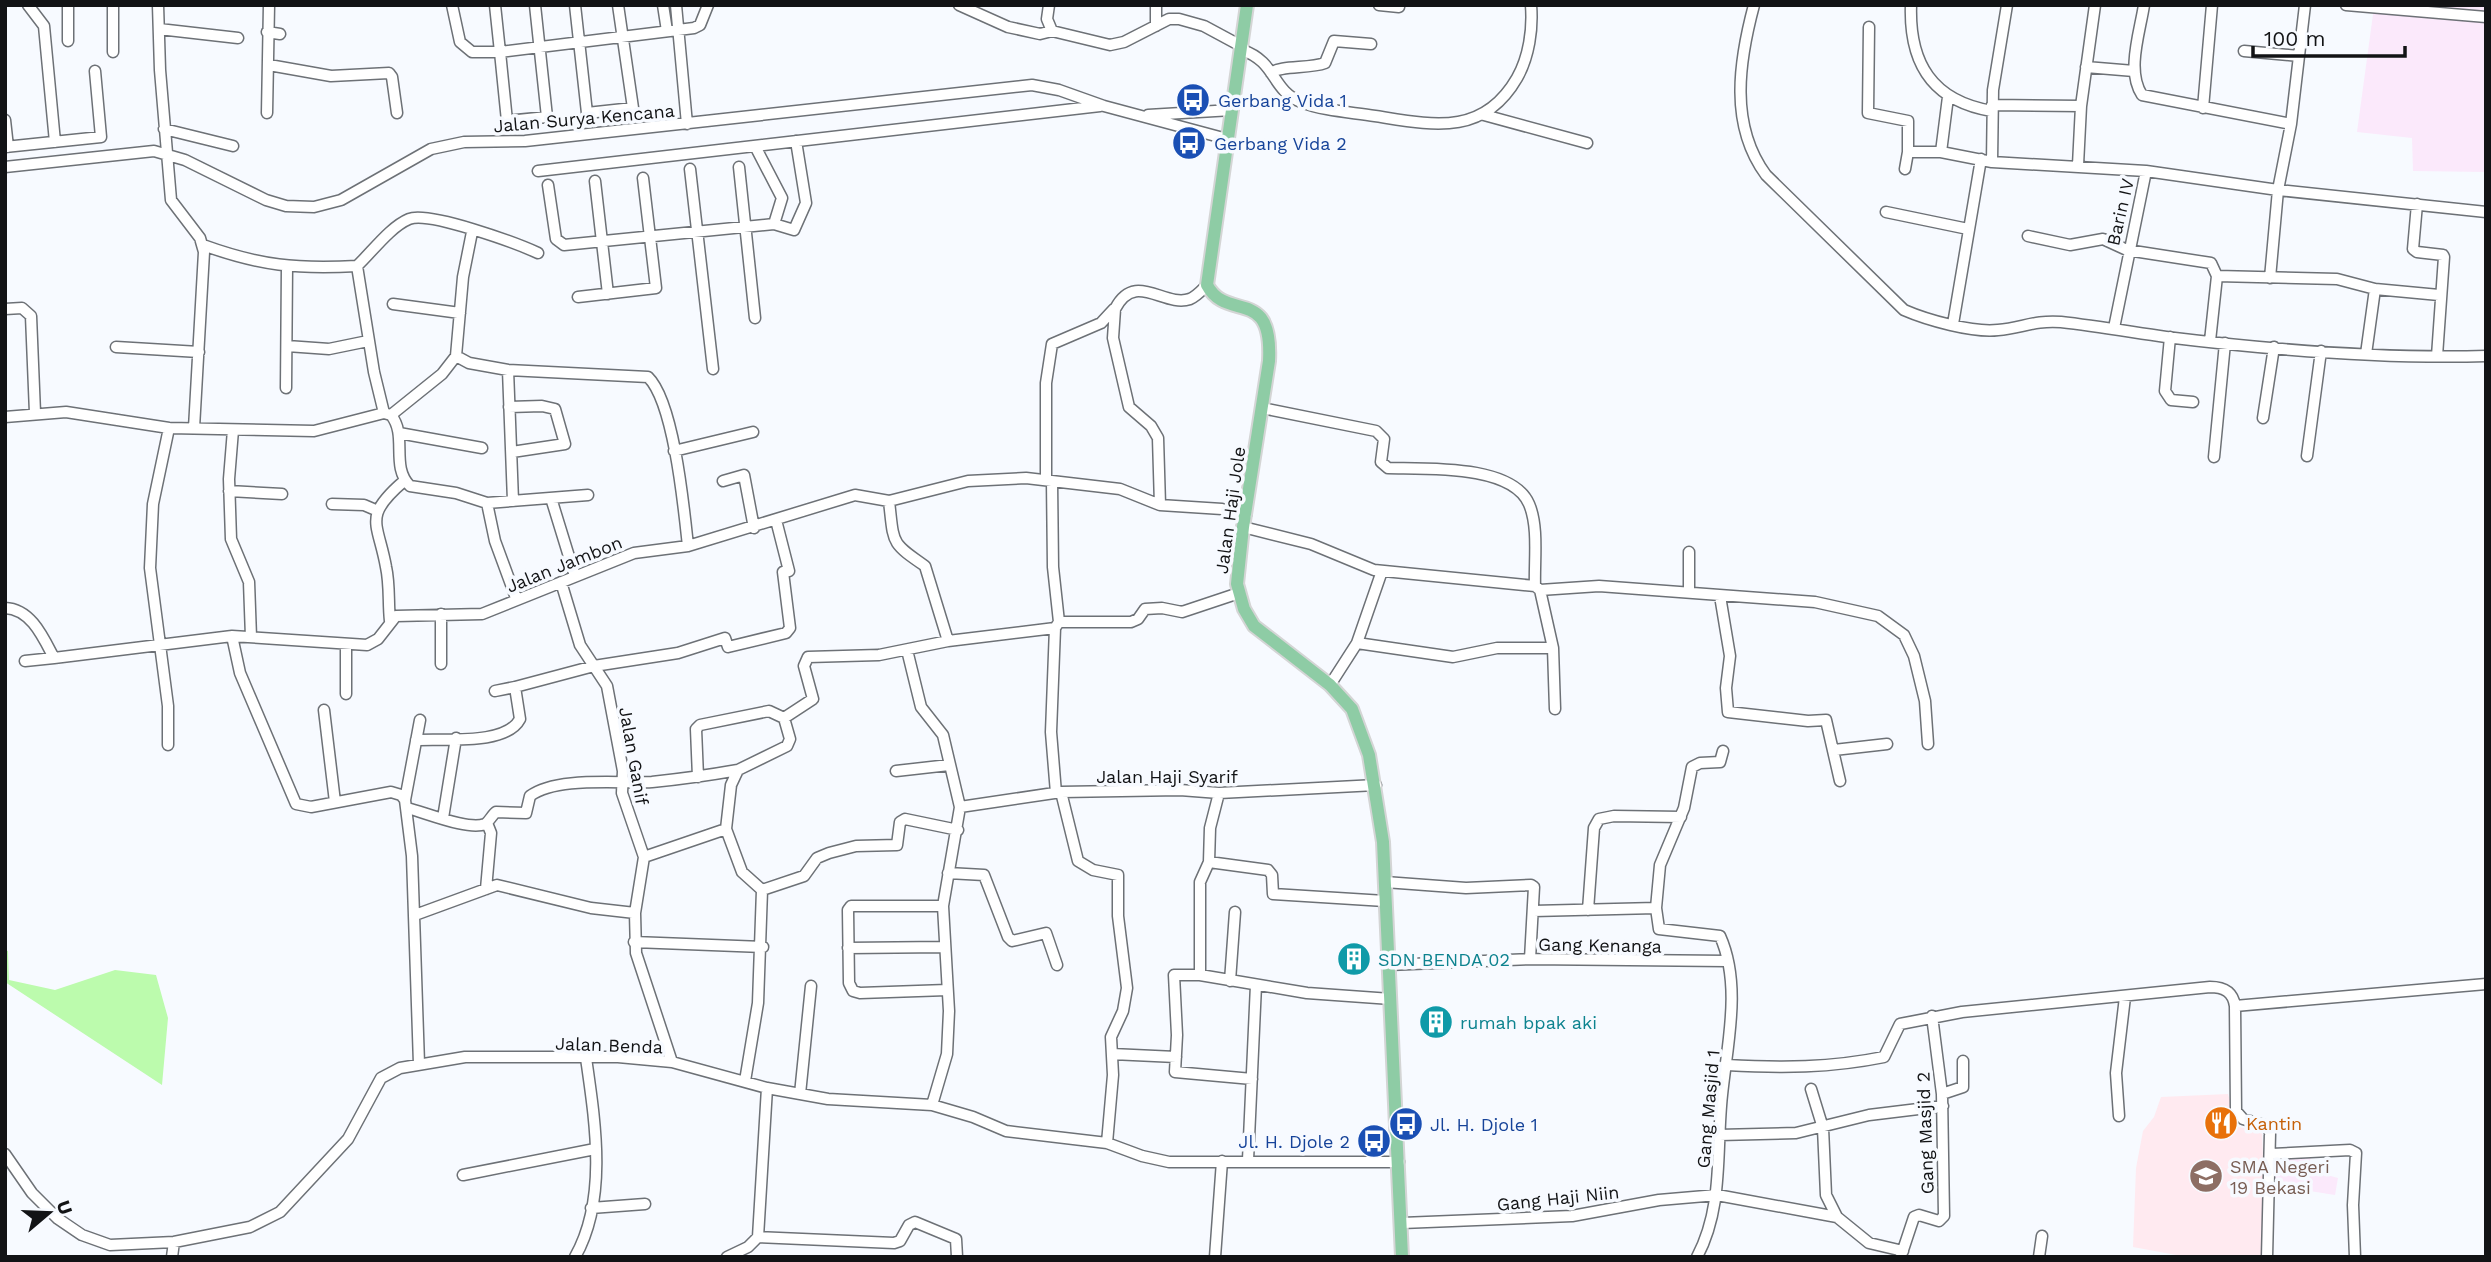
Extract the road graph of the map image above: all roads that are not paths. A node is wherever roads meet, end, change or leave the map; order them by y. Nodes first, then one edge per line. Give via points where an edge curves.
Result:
1 (28, 5) edge
2 (68, 5) edge
3 (113, 5) edge
4 (159, 5) edge
5 (269, 5) edge
6 (452, 5) edge
7 (495, 5) edge
8 (534, 5) edge
9 (575, 5) edge
10 (618, 5) edge
11 (663, 5) edge
12 (676, 5) edge
13 (708, 5) edge
14 (960, 5) edge
15 (1049, 5) edge
16 (1156, 5) edge
17 (1247, 5) edge
18 (1379, 5) edge
19 (1531, 5) edge
20 (1754, 5) edge
21 (1911, 5) edge
22 (2007, 5) edge
23 (2095, 5) edge
24 (2144, 5) edge
25 (2212, 5) edge
26 (2305, 5) edge
27 (2346, 5) edge
28 (1399, 7) dead end
29 (2367, 7) edge
30 (2486, 17) edge
31 (1156, 26) junction
32 (1869, 27) dead end
33 (159, 29) junction
34 (1052, 31) junction
35 (267, 32) junction
36 (672, 32) junction
37 (281, 34) dead end
38 (624, 37) junction
39 (238, 38) dead end
40 (68, 41) dead end
41 (579, 43) junction
42 (1371, 44) dead end
43 (539, 48) junction
44 (1242, 49) junction
45 (2244, 51) dead end
46 (113, 52) dead end
47 (500, 52) junction
48 (2299, 56) junction
49 (269, 65) junction
50 (2086, 67) junction
51 (95, 71) dead end
52 (2134, 71) junction
53 (1271, 73) junction
54 (1948, 97) junction
55 (1104, 106) junction
56 (2081, 106) junction
57 (1992, 108) junction
58 (2203, 108) junction
59 (1232, 110) junction
60 (267, 113) dead end
61 (397, 113) dead end
62 (1484, 115) junction
63 (1144, 116) junction
64 (5, 120) edge
65 (687, 124) junction
66 (2291, 124) junction
67 (164, 129) junction
68 (1227, 139) junction
69 (796, 141) junction
70 (55, 142) junction
71 (1587, 143) dead end
72 (233, 146) dead end
73 (755, 146) junction
74 (7, 147) edge
75 (1908, 152) junction
76 (1941, 152) junction
77 (167, 154) junction
78 (1980, 159) junction
79 (1992, 162) junction
80 (2078, 165) junction
81 (5, 167) edge
82 (739, 167) dead end
83 (690, 169) dead end
84 (1905, 169) dead end
85 (538, 171) dead end
86 (2146, 171) junction
87 (643, 178) dead end
88 (595, 181) dead end
89 (548, 185) dead end
90 (2278, 190) junction
91 (2417, 205) junction
92 (1886, 212) dead end
93 (2486, 212) edge
94 (774, 224) junction
95 (743, 227) junction
96 (1968, 229) junction
97 (472, 232) junction
98 (696, 232) junction
99 (650, 236) junction
100 (2028, 236) dead end
101 (603, 241) junction
102 (203, 244) junction
103 (2127, 250) junction
104 (538, 253) dead end
105 (287, 266) junction
106 (357, 266) junction
107 (2217, 276) junction
108 (2270, 278) junction
109 (1207, 285) junction
110 (2375, 289) junction
111 (608, 295) junction
112 (2439, 295) junction
113 (578, 297) dead end
114 (393, 304) dead end
115 (5, 309) edge
116 (1115, 309) junction
117 (460, 313) junction
118 (755, 318) dead end
119 (1953, 324) junction
120 (2113, 328) junction
121 (2170, 337) junction
122 (368, 341) junction
123 (2210, 341) junction
124 (2225, 343) junction
125 (287, 346) junction
126 (116, 347) dead end
127 (2274, 347) junction
128 (2321, 351) junction
129 (199, 352) junction
130 (2366, 354) junction
131 (456, 356) junction
132 (2437, 356) junction
133 (2486, 356) edge
134 (713, 369) dead end
135 (508, 370) junction
136 (286, 388) dead end
137 (2193, 402) dead end
138 (509, 407) junction
139 (1262, 408) junction
140 (35, 413) junction
141 (387, 414) junction
142 (5, 417) edge
143 (2263, 418) dead end
144 (169, 428) junction
145 (194, 428) junction
146 (233, 430) junction
147 (753, 432) dead end
148 (399, 433) junction
149 (482, 448) dead end
150 (674, 451) junction
151 (512, 452) junction
152 (2307, 456) dead end
153 (2214, 457) dead end
154 (404, 481) junction
155 (723, 481) dead end
156 (1049, 481) junction
157 (229, 491) junction
158 (282, 494) dead end
159 (588, 495) dead end
160 (551, 498) junction
161 (513, 501) junction
162 (889, 501) junction
163 (487, 503) junction
164 (332, 504) dead end
165 (1160, 505) junction
166 (378, 511) junction
167 (776, 520) junction
168 (1244, 521) junction
169 (754, 528) junction
170 (688, 546) junction
171 (1689, 552) dead end
172 (1382, 571) junction
173 (575, 576) junction
174 (561, 582) junction
175 (1537, 588) junction
176 (1239, 593) junction
177 (1689, 593) junction
178 (1720, 596) junction
179 (516, 598) junction
180 (5, 608) edge
181 (441, 614) junction
182 (390, 621) junction
183 (1057, 625) junction
184 (232, 636) junction
185 (251, 637) junction
186 (948, 641) junction
187 (346, 643) junction
188 (1357, 643) junction
189 (162, 647) junction
190 (1553, 649) junction
191 (907, 650) junction
192 (54, 658) junction
193 (25, 661) dead end
194 (441, 664) dead end
195 (594, 666) junction
196 (1330, 685) junction
197 (515, 687) junction
198 (495, 691) dead end
199 (346, 694) dead end
200 (1555, 709) dead end
201 (324, 710) dead end
202 (784, 718) junction
203 (420, 720) dead end
204 (456, 738) junction
205 (416, 740) junction
206 (1887, 744) dead end
207 (1928, 744) dead end
208 (168, 745) dead end
209 (1834, 750) junction
210 (1723, 751) dead end
211 (949, 765) junction
212 (738, 770) junction
213 (896, 771) dead end
214 (698, 777) junction
215 (1840, 781) dead end
216 (622, 783) junction
217 (1376, 785) junction
218 (1059, 793) junction
219 (1219, 793) junction
220 (335, 802) junction
221 (406, 804) junction
222 (960, 807) junction
223 (1681, 817) junction
224 (443, 818) junction
225 (487, 823) junction
226 (726, 828) junction
227 (958, 830) junction
228 (645, 857) junction
229 (1209, 862) junction
230 (948, 873) junction
231 (1385, 882) junction
232 (486, 889) junction
233 (762, 890) junction
234 (1385, 901) junction
235 (943, 906) junction
236 (1656, 908) junction
237 (1588, 910) junction
238 (1533, 911) junction
239 (1235, 912) dead end
240 (635, 913) junction
241 (415, 915) junction
242 (634, 942) junction
243 (762, 947) junction
244 (944, 947) junction
245 (848, 948) junction
246 (1530, 959) junction
247 (1727, 961) junction
248 (1057, 965) dead end
249 (1388, 965) junction
250 (1200, 975) junction
251 (1230, 981) junction
252 (2486, 984) edge
253 (1256, 985) junction
254 (811, 986) dead end
255 (947, 990) junction
256 (2125, 997) junction
257 (1391, 999) junction
258 (2235, 1006) junction
259 (1932, 1016) junction
260 (1112, 1054) junction
261 (1176, 1057) junction
262 (586, 1058) junction
263 (1963, 1061) dead end
264 (672, 1062) junction
265 (419, 1065) junction
266 (1727, 1065) junction
267 (1252, 1079) junction
268 (745, 1081) junction
269 (767, 1088) junction
270 (1811, 1089) dead end
271 (800, 1094) junction
272 (1942, 1094) junction
273 (932, 1105) junction
274 (1942, 1106) junction
275 (2119, 1116) dead end
276 (1823, 1128) junction
277 (1719, 1135) junction
278 (1107, 1143) junction
279 (595, 1149) junction
280 (5, 1154) edge
281 (2272, 1154) junction
282 (1248, 1160) junction
283 (1222, 1161) junction
284 (1399, 1162) junction
285 (463, 1175) dead end
286 (1717, 1195) junction
287 (645, 1204) dead end
288 (592, 1208) junction
289 (1837, 1217) junction
290 (1402, 1223) junction
291 (2042, 1236) dead end
292 (758, 1237) junction
293 (174, 1242) junction
294 (1902, 1254) edge
295 (172, 1257) edge
296 (575, 1257) edge
297 (727, 1257) edge
298 (957, 1257) edge
299 (1215, 1257) edge
300 (1402, 1257) edge
301 (1697, 1257) edge
302 (2039, 1257) edge
303 (2267, 1257) edge
304 (2355, 1257) edge

1 - 70 street via 44,26
2 - 40 street
3 - 46 street
4 - 33 street
5 - 35 street
6 - 47 street via 464,49
7 - 47 street
8 - 43 street
9 - 41 street
10 - 38 street
11 - 36 street
12 - 36 street
13 - 36 street via 700,25
14 - 34 street via 1008,27 1040,34
15 - 34 street via 1047,19
16 - 31 street
17 - 44 main road
18 - 28 street
19 - 62 street via 1523,67 1501,101
20 - 119 street via 1739,75 1746,135 1758,165 1904,310
21 - 54 street via 1910,31 1917,60
22 - 57 street
23 - 50 street
24 - 52 street
25 - 58 street
26 - 48 street
27 - 29 street
29 - 30 street
31 - 34 street via 1116,45
31 - 44 street via 1179,19 1204,26
32 - 75 street via 1868,113 1908,121
33 - 39 street
33 - 67 street
35 - 37 street
35 - 49 street
36 - 38 street
36 - 65 street
38 - 41 street
38 - 41 street via 633,107 587,113
41 - 43 street
42 - 53 street via 1334,41 1325,62
43 - 47 street
43 - 47 street via 547,117 507,121
44 - 53 street via 1266,62
44 - 59 main road
45 - 48 street
48 - 66 street
49 - 60 street
49 - 61 street via 331,76 389,73
50 - 52 street
50 - 56 street
51 - 70 street via 101,137
52 - 58 street via 2141,95
53 - 62 street via 1290,95 1322,108 1435,124
54 - 57 street
54 - 76 street
55 - 63 street, Jalan Surya Kencana
55 - 65 street, Jalan Surya Kencana via 1032,85
55 - 69 street
56 - 57 street
56 - 80 street
57 - 79 street
58 - 66 street
59 - 63 street, Jalan Surya Kencana
59 - 68 main road
62 - 71 street
63 - 68 street, Jalan Surya Kencana
64 - 74 street
65 - 77 street, Jalan Surya Kencana via 452,144 431,149 341,200 314,207 266,200
66 - 90 street
67 - 72 street
67 - 77 street
68 - 109 main road
69 - 73 street
69 - 94 street via 806,194 804,212 797,229
70 - 74 street
73 - 85 street
73 - 94 street via 782,198
75 - 76 street, Barin IV
75 - 84 street
76 - 78 street, Barin IV
77 - 81 street, Jalan Surya Kencana via 133,153
77 - 102 street via 171,200
78 - 79 street, Barin IV
78 - 96 street
79 - 80 street, Barin IV
80 - 86 street, Barin IV
82 - 95 street
83 - 98 street
86 - 90 street
86 - 103 street, Barin IV
87 - 99 street
88 - 101 street
89 - 101 street via 559,243
90 - 91 street
90 - 108 street
91 - 93 street
91 - 112 street via 2413,249 2444,255
92 - 96 street
94 - 95 street
95 - 98 street
95 - 118 street
96 - 119 street
97 - 104 street via 512,241
97 - 106 street via 426,217 407,220
97 - 117 street
98 - 99 street
98 - 134 street
99 - 101 street
99 - 111 street via 656,288
100 - 103 street via 2070,245 2103,239
101 - 111 street
102 - 105 street via 248,261
102 - 129 street
103 - 107 street via 2208,262
103 - 120 street, Barin IV
105 - 106 street
105 - 125 street
106 - 122 street
107 - 108 street
107 - 123 street
108 - 110 street via 2337,279
109 - 116 street via 1185,300 1130,292
109 - 139 main road, Jalan Haji Jole via 1215,296 1252,310 1266,324 1270,349
110 - 112 street
110 - 130 street
111 - 113 street
112 - 132 street
114 - 117 street
115 - 140 street via 22,309 31,316
116 - 156 street via 1101,323 1052,344 1046,383
116 - 165 street via 1113,338 1129,407 1158,438
117 - 131 street
119 - 120 street via 1998,330 2039,321
120 - 121 street
121 - 123 street
121 - 137 street via 2165,391 2171,400
122 - 125 street via 329,349
122 - 141 street
123 - 124 street
124 - 127 street
124 - 153 street
125 - 136 street
126 - 129 street
127 - 128 street
127 - 143 street
128 - 130 street
128 - 152 street
129 - 145 street
130 - 132 street
131 - 135 street
131 - 141 street via 435,380
132 - 133 street
135 - 138 street
135 - 150 street via 649,377 659,395
138 - 151 street
138 - 151 street via 555,410 565,444
139 - 168 main road, Jalan Haji Jole
139 - 175 street via 1376,431 1384,439 1381,462 1388,468 1463,472 1516,488 1532,512
140 - 142 street
140 - 144 street via 66,412
141 - 146 street via 314,431
141 - 148 street
144 - 145 street
144 - 189 street via 150,539 152,590
145 - 146 street
146 - 157 street
147 - 150 street
148 - 149 street
148 - 154 street via 399,468
150 - 170 street
151 - 161 street
154 - 163 street
154 - 166 street
155 - 169 street via 744,475
156 - 162 street, Jalan Jambon via 968,481
156 - 165 street, Jalan Jambon via 1120,489
156 - 183 street
157 - 158 street
157 - 185 street via 231,539 249,582
159 - 160 street
160 - 161 street
160 - 173 street
161 - 163 street
162 - 167 street, Jalan Jambon via 855,495
162 - 186 street via 899,547 928,570
163 - 179 street
164 - 166 street via 365,505
165 - 168 street, Jalan Jambon via 1222,509
166 - 182 street via 375,532 387,572
167 - 169 street, Jalan Jambon
167 - 195 street via 789,570 782,572 790,628 786,633 729,647 725,638 678,653
168 - 172 street, Jalan Jambon
168 - 176 main road, Jalan Haji Jole
169 - 170 street, Jalan Jambon
170 - 173 street, Jalan Jambon via 634,553
171 - 177 street
172 - 175 street, Jalan Jambon
172 - 188 street
173 - 174 street, Jalan Jambon
174 - 179 street, Jalan Jambon
174 - 195 street, Jalan Ganif via 580,645
175 - 177 street, Jalan Jambon via 1599,586
175 - 190 street
176 - 183 street via 1182,612 1145,609 1130,622
176 - 196 main road, Jalan Haji Jole via 1249,619 1262,635
177 - 178 street, Jalan Jambon
178 - 207 street, Jalan Jambon via 1815,602 1878,616 1896,627 1914,656 1925,701
178 - 209 street via 1730,656 1728,712 1826,720
179 - 181 street, Jalan Jambon via 482,614
180 - 192 street via 16,608 30,618
181 - 182 street, Jalan Jambon via 396,616
181 - 194 street
182 - 187 street via 372,644
183 - 186 street
183 - 218 street via 1051,732
184 - 185 street
184 - 189 street
184 - 220 street via 240,673 291,798 301,808
185 - 187 street
186 - 191 street
187 - 199 street
188 - 190 street via 1453,657 1497,649
188 - 196 street
189 - 192 street
189 - 208 street
190 - 200 street
191 - 202 street via 858,657 808,657 804,666 814,699
191 - 211 street via 921,707 939,726
192 - 193 street
195 - 197 street
195 - 216 street, Jalan Ganif via 607,686
196 - 217 main road, Jalan Haji Jole via 1359,724
197 - 198 street
197 - 204 street via 518,723 482,739
201 - 220 street
202 - 212 street via 790,739 787,746
202 - 214 street via 761,711 700,725 696,729
203 - 205 street
204 - 205 street
204 - 224 street
205 - 221 street
206 - 209 street
209 - 215 street
210 - 223 street via 1720,762 1692,767
211 - 213 street
211 - 222 street
212 - 214 street
212 - 226 street via 731,785
214 - 216 street
216 - 225 street via 543,790 530,796 526,813 496,812
216 - 228 street, Jalan Ganif via 626,809
217 - 219 street, Jalan Haji Syarif
217 - 231 main road, Jalan Haji Jole
218 - 219 street, Jalan Haji Syarif
218 - 222 street, Jalan Haji Syarif
218 - 260 street via 1078,861 1093,870 1118,875 1127,988 1111,1037
219 - 229 street via 1210,828
220 - 221 street via 391,792 401,794
221 - 224 street
221 - 241 street
222 - 227 street
223 - 236 street via 1660,865
223 - 237 street via 1599,819 1594,828
224 - 225 street
225 - 232 street via 491,833
226 - 228 street
226 - 233 street via 743,872
227 - 230 street
227 - 233 street via 905,819 900,822 897,845 856,846 829,853 817,858 804,876
228 - 240 street
229 - 234 street via 1268,870 1273,894
229 - 250 street via 1200,882
230 - 235 street
230 - 248 street via 985,876 1008,937 1013,940 1046,933
231 - 234 main road, Jalan Haji Jole
231 - 238 street via 1466,888 1531,885
232 - 240 street via 497,885 591,908
232 - 241 street
233 - 243 street
234 - 249 main road, Jalan Haji Jole
235 - 244 street
235 - 245 street via 851,905
236 - 237 street
236 - 247 street via 1659,929 1720,936
237 - 238 street
238 - 246 street
239 - 251 street
240 - 242 street
241 - 265 street
242 - 243 street
242 - 264 street
243 - 268 street
244 - 245 street
244 - 255 street
245 - 255 street via 853,992
246 - 247 street, Gang Kenanga
246 - 249 street, Gang Kenanga
247 - 266 street, Gang Masjid 1 via 1731,1021
249 - 257 main road, Jalan Haji Jole
250 - 251 street
250 - 261 street via 1173,976
251 - 253 street
252 - 258 street
253 - 257 street
253 - 267 street
254 - 271 street
255 - 273 street via 947,1054
256 - 258 street via 2220,987 2234,998
256 - 259 street
256 - 275 street via 2116,1073
257 - 284 main road, Jalan Haji Jole
258 - 281 street via 2236,1111 2243,1119 2267,1126
259 - 266 street via 1900,1024 1884,1057 1839,1067
259 - 272 street, Gang Masjid 2
260 - 261 street
260 - 278 street
261 - 267 street via 1176,1073
262 - 264 street, Jalan Benda
262 - 265 street, Jalan Benda via 465,1057
262 - 279 street
263 - 272 street via 1963,1087
264 - 268 street, Jalan Benda
265 - 293 street, Jalan Benda via 381,1078 348,1139 280,1212 250,1227
266 - 277 street, Gang Masjid 1
267 - 282 street
268 - 269 street, Jalan Benda
269 - 271 street, Jalan Benda
269 - 292 street
270 - 276 street
271 - 273 street, Jalan Benda
272 - 274 street, Gang Masjid 2
273 - 278 street, Jalan Benda via 1006,1131
274 - 276 street via 1869,1115
274 - 294 street, Gang Masjid 2 via 1944,1216 1939,1221 1914,1217
276 - 277 street
276 - 289 street via 1826,1195
277 - 286 street, Gang Masjid 1
278 - 283 street, Jalan Benda via 1169,1162
279 - 285 street
279 - 288 street
280 - 293 street, Jalan Benda via 32,1193 82,1236 110,1245
281 - 303 street
281 - 304 street via 2356,1153
282 - 283 street, Jalan Benda
282 - 284 street, Jalan Benda
283 - 299 street
284 - 290 main road, Jalan Haji Jole
286 - 289 street, Gang Haji Niin
286 - 290 street, Gang Haji Niin via 1670,1198 1572,1216
286 - 301 street, Gang Masjid 1
287 - 288 street
288 - 296 street
289 - 294 street via 1869,1243
290 - 300 main road, Jalan Haji Jole
291 - 302 street
292 - 297 street
292 - 298 street via 894,1243 915,1222 956,1239
293 - 295 street

